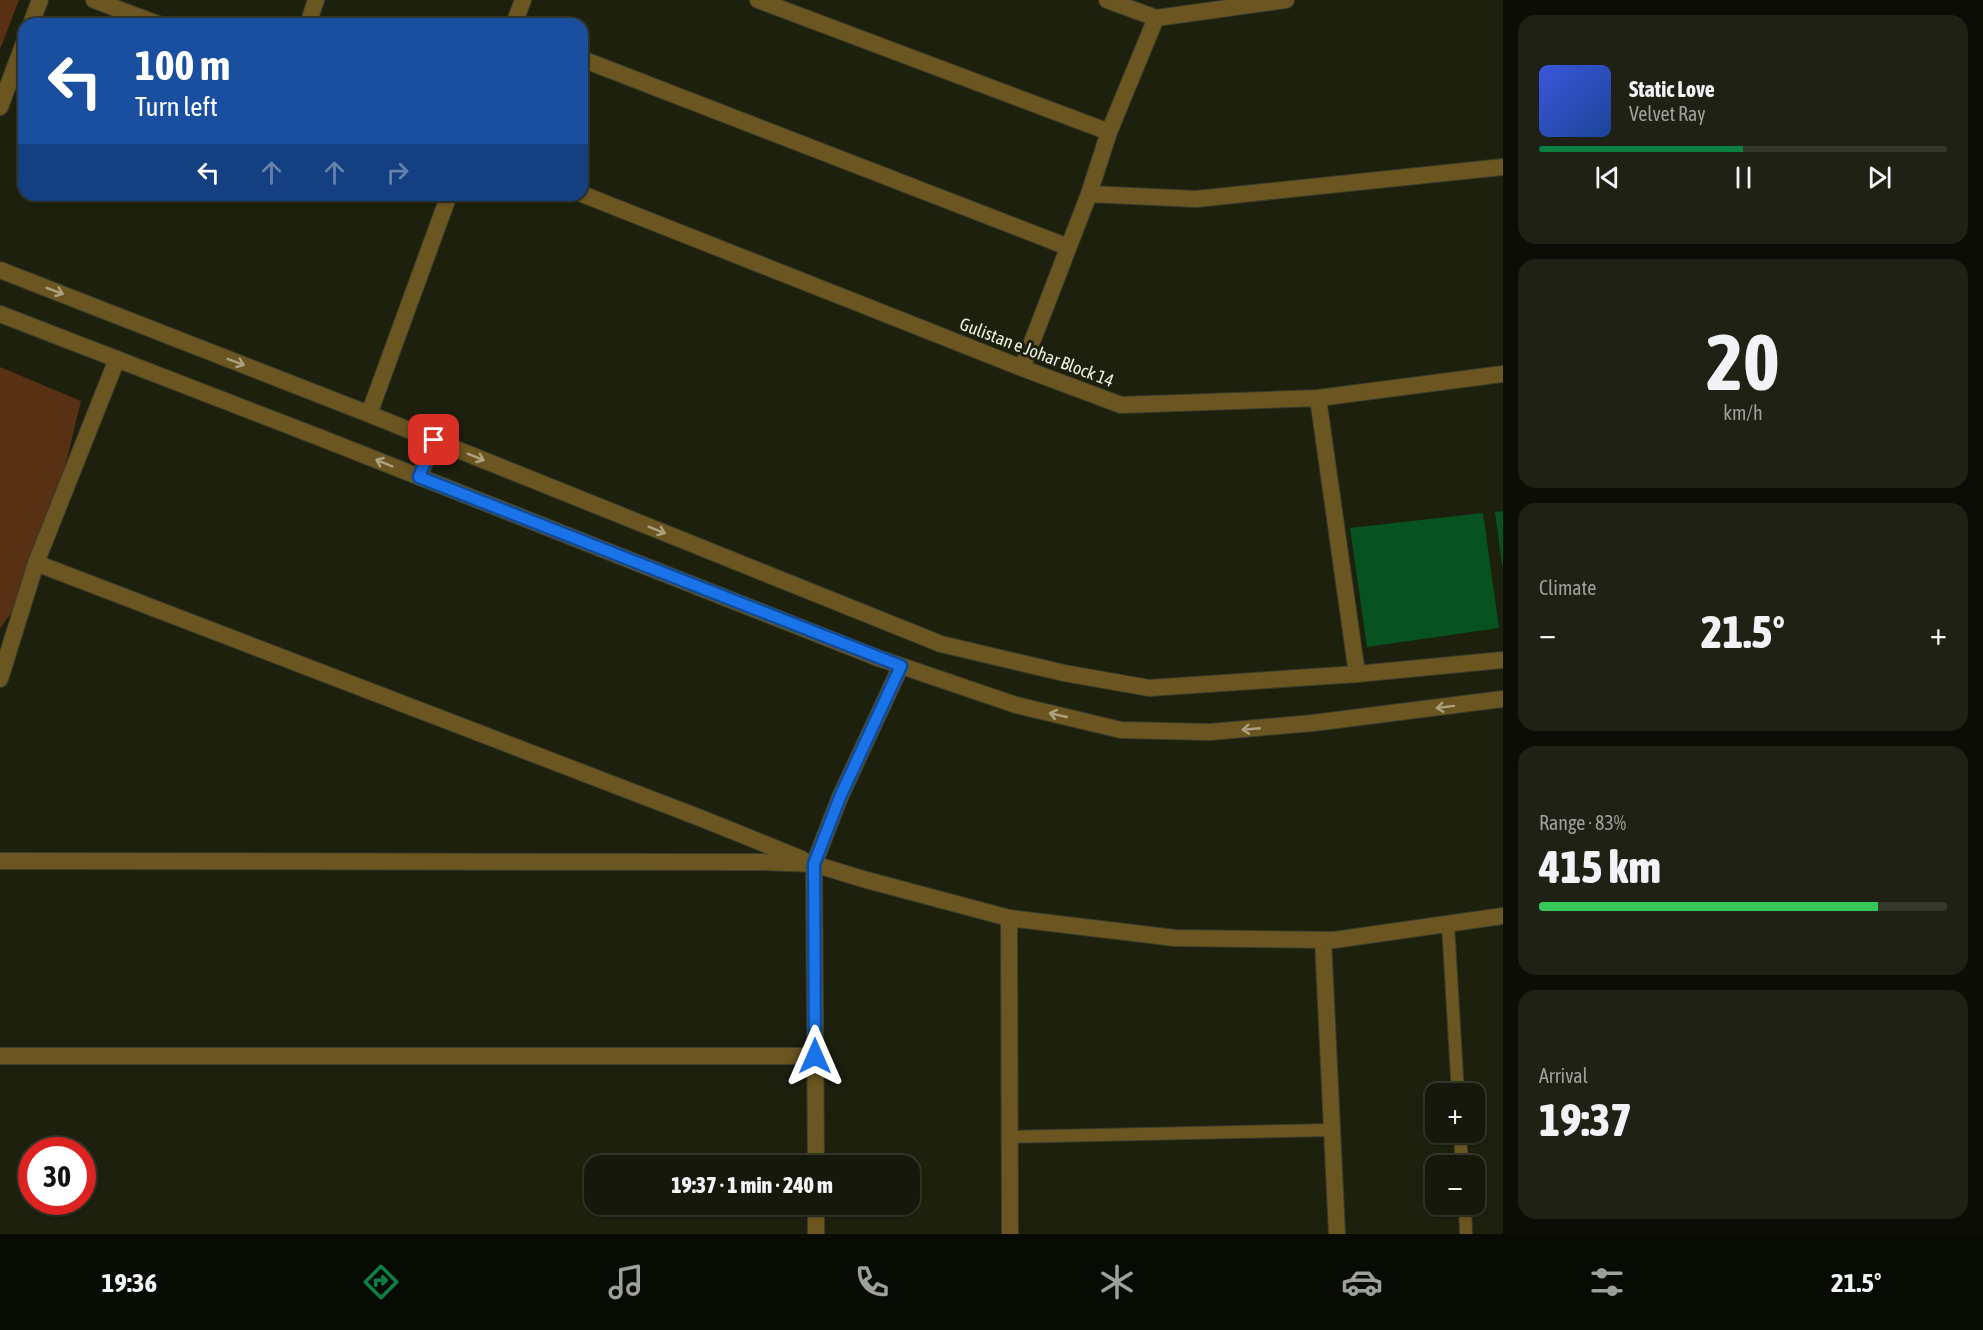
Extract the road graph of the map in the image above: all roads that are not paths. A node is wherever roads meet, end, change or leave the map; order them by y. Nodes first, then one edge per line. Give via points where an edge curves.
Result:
1 (40, 0) edge
2 (94, 0) edge
3 (316, 0) edge
4 (524, 0) edge
5 (758, 0) edge
6 (1107, 0) edge
7 (1286, 0) edge
8 (33, 18) edge
9 (142, 18) edge
10 (310, 18) edge
11 (516, 18) edge
12 (1156, 18) junction
13 (18, 59) edge
14 (588, 61) edge
15 (0, 107) edge
16 (1109, 132) junction
17 (1503, 167) edge
18 (1089, 194) junction
19 (588, 196) edge
20 (447, 201) edge
21 (1068, 247) junction
22 (0, 270) edge
23 (0, 314) edge
24 (117, 359) junction
25 (1022, 368) junction
26 (1503, 374) edge
27 (1318, 398) junction
28 (369, 414) junction
29 (434, 440) junction
30 (419, 477) junction
31 (36, 563) junction
32 (1503, 660) edge
33 (901, 666) junction
34 (1357, 674) junction
35 (0, 680) edge
36 (1503, 699) edge
37 (0, 861) edge
38 (814, 864) junction
39 (1503, 916) edge
40 (1009, 918) junction
41 (1448, 924) junction
42 (1323, 940) junction
43 (0, 1056) edge
44 (815, 1056) junction
45 (1457, 1083) edge
46 (1332, 1130) junction
47 (1010, 1137) junction
48 (816, 1155) edge
49 (816, 1215) edge
50 (1465, 1215) edge
51 (816, 1234) edge
52 (1010, 1234) edge
53 (1337, 1234) edge
54 (1466, 1234) edge

1 - 8 street
2 - 9 street
3 - 10 street
4 - 11 street
5 - 16 street
6 - 12 street
7 - 12 street
12 - 16 street
13 - 15 street
14 - 21 street
16 - 18 street
17 - 18 street via 1196,199
18 - 21 street
19 - 25 street, Gulistan e Johar Block 14
20 - 28 street
21 - 25 street
22 -> 28 street
23 - 24 street
30 -> 24 street
24 - 31 street
25 - 27 street, Gulistan e Johar Block 14 via 1121,405
26 - 27 street, Gulistan e Johar Block 14
27 - 34 street
28 - 29 street
29 - 30 street
29 -> 34 street via 941,644 1149,688
30 - 33 street
31 - 35 street
31 - 38 street
32 - 34 street
36 -> 33 street via 1210,732 1121,730 1016,705
33 - 38 street via 840,797
37 - 38 street
38 - 40 street
38 - 44 street
39 - 41 street
40 - 42 street via 1175,938
40 - 47 street
41 - 42 street
41 - 45 lane
42 - 46 street
43 - 44 street
44 - 48 street
46 - 47 lane
46 - 53 street
47 - 52 street
49 - 51 street
50 - 54 lane

